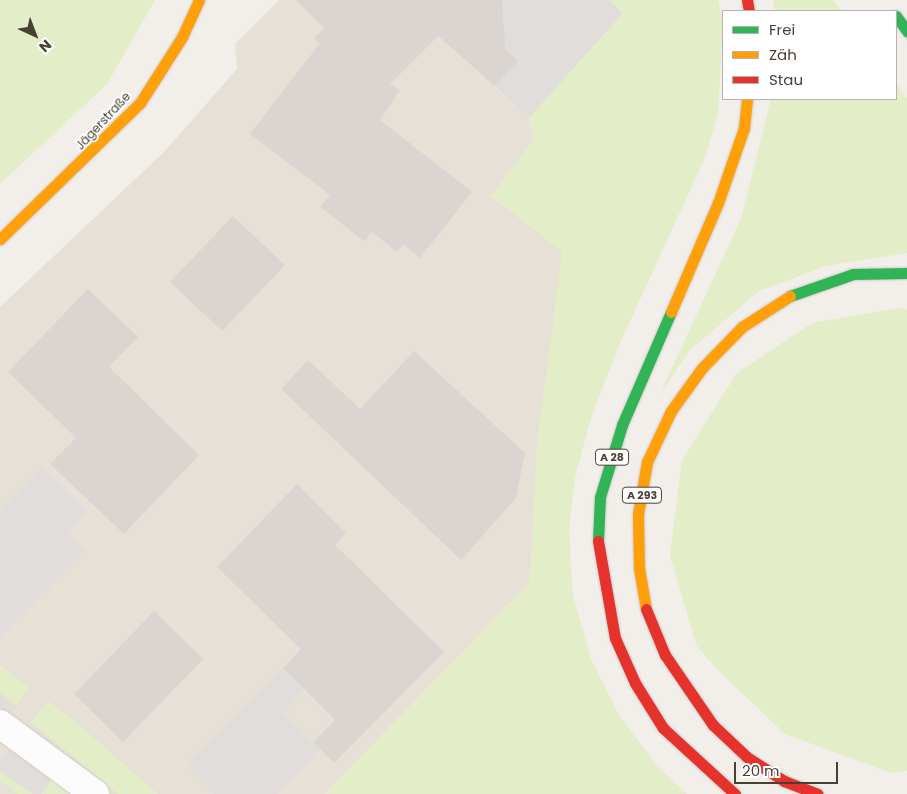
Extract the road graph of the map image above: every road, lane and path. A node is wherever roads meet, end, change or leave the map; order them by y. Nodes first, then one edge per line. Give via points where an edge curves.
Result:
1 (199, 0) edge
2 (897, 17) edge
3 (907, 31) edge
4 (747, 100) edge
5 (0, 239) edge
6 (907, 273) edge
7 (0, 724) edge
8 (95, 794) edge
9 (735, 794) edge
10 (818, 794) edge

1 - 5 main road, Jägerstraße via 140,103
2 - 3 main road
4 - 9 main road, A 28 via 744,128 718,203 622,425 600,497 597,552 615,638 634,683 663,728
6 - 10 main road, A 293 via 853,274 789,296 742,327 702,368 671,411 647,462 640,505 639,568 647,614 682,686 713,725 747,757 784,781
7 - 8 street

